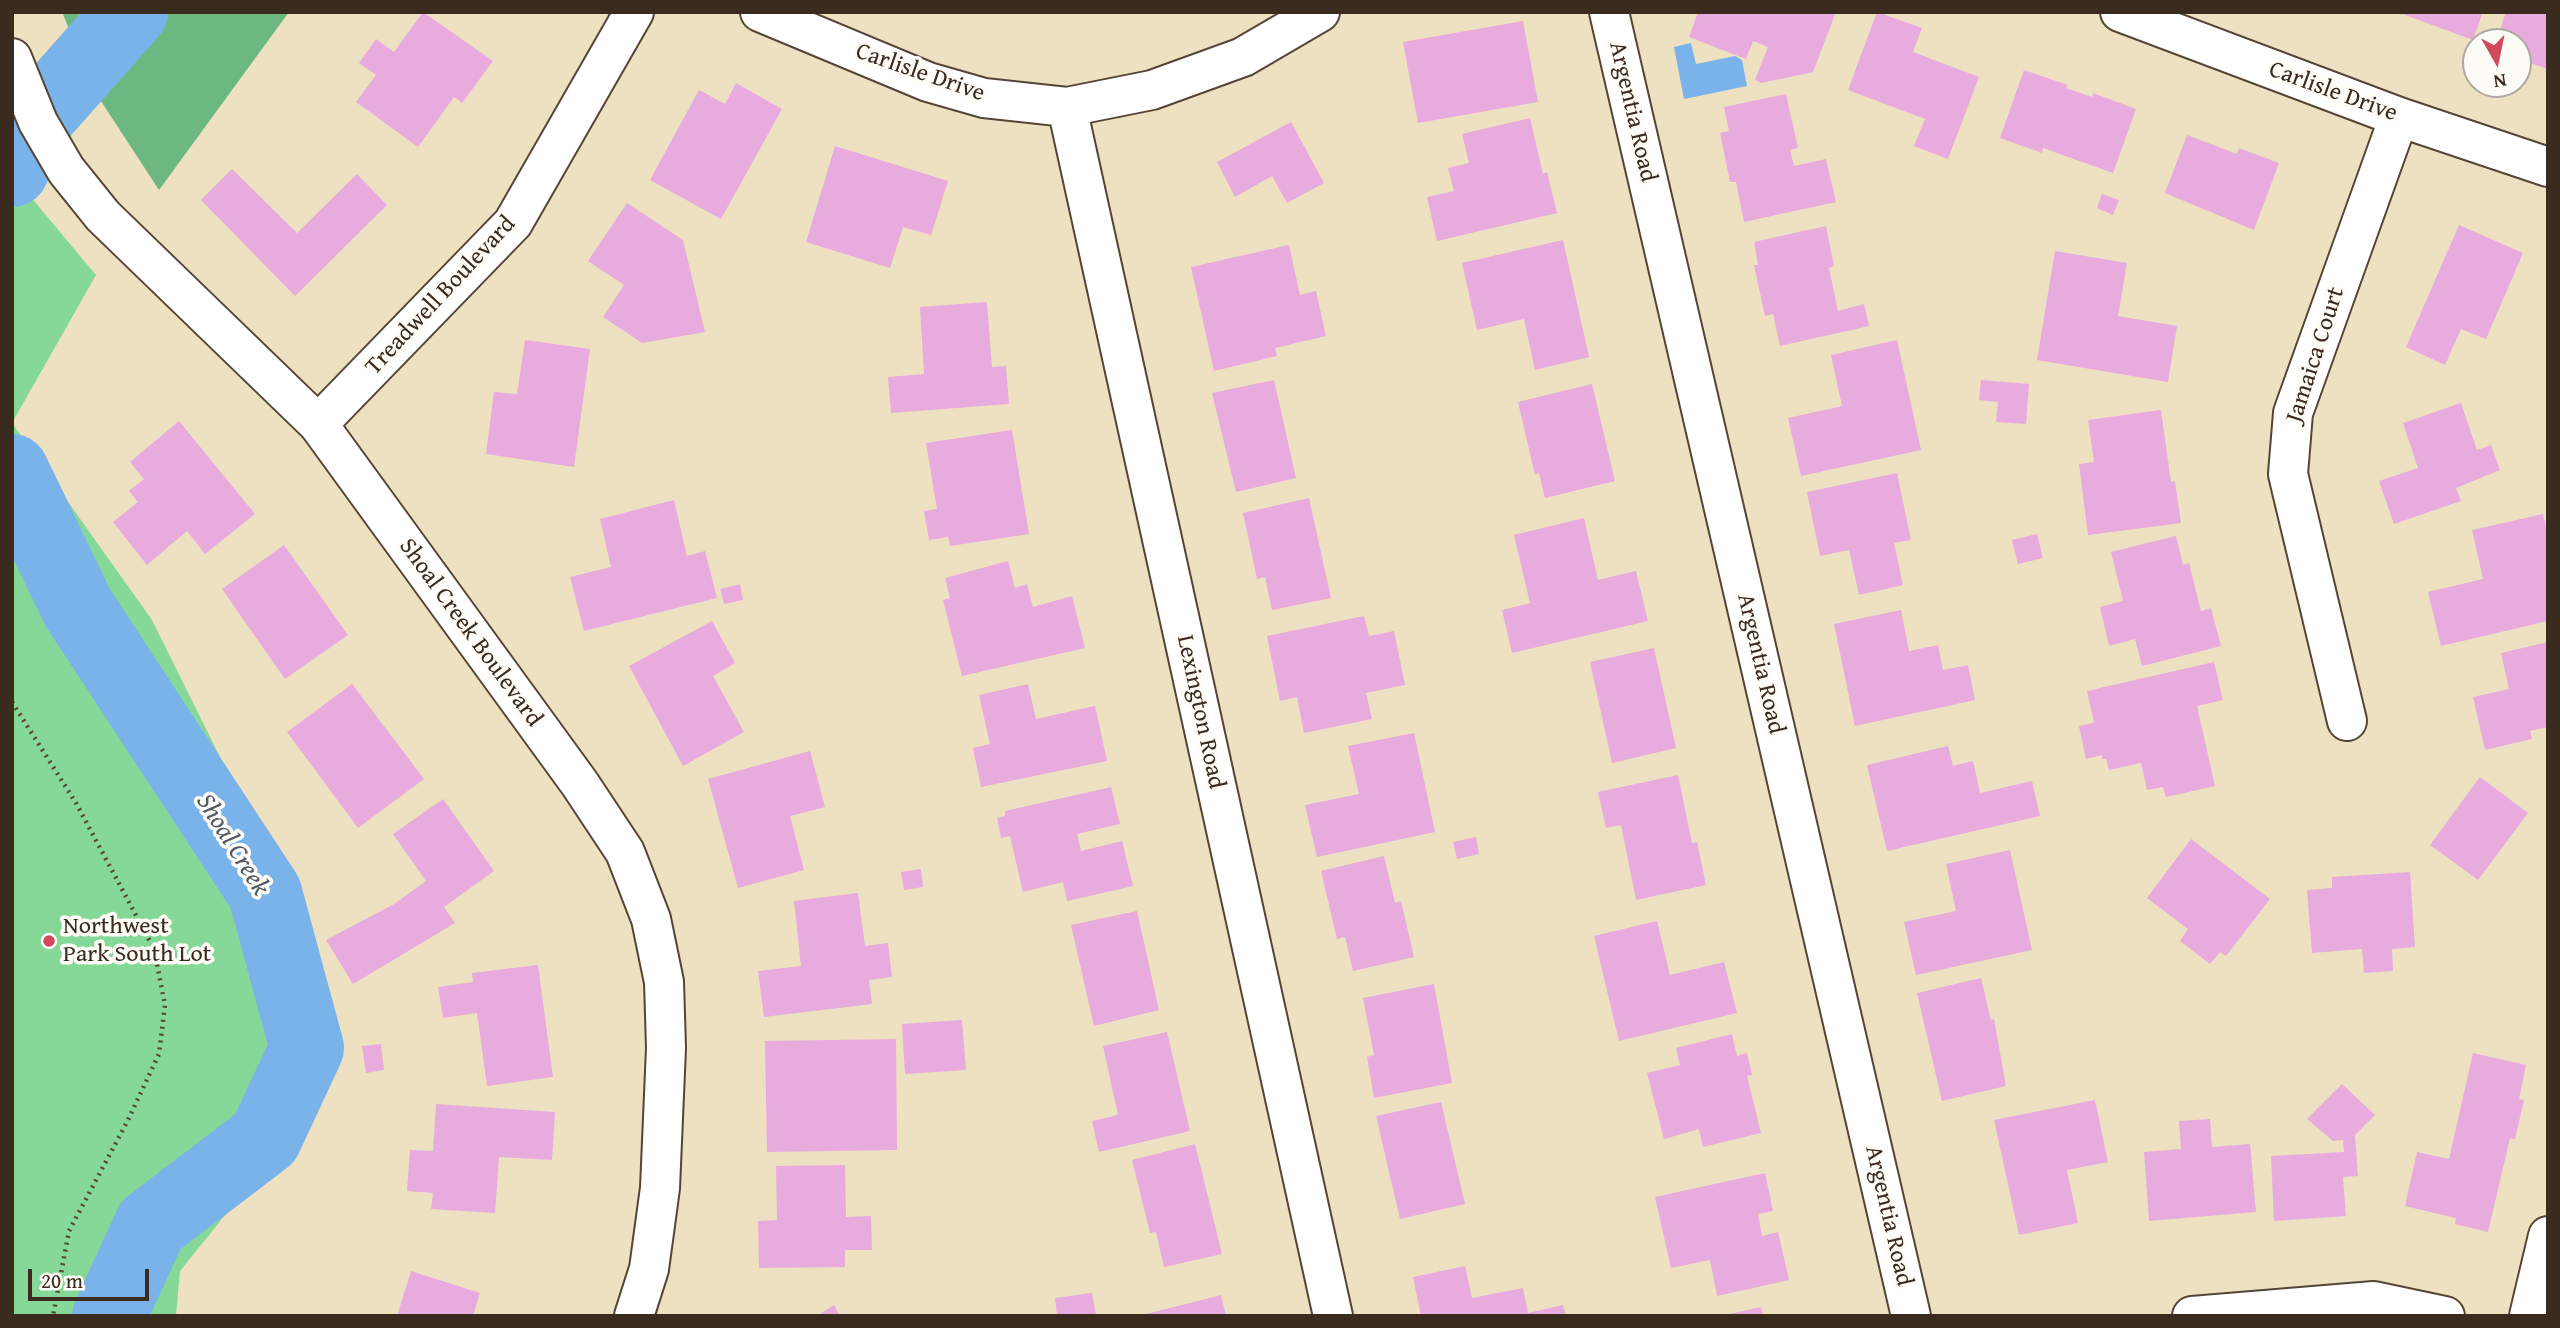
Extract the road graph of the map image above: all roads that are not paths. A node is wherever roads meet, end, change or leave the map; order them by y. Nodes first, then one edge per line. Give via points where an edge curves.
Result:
1 (634, 12) edge
2 (760, 12) edge
3 (1320, 12) edge
4 (1609, 12) edge
5 (2120, 12) edge
6 (12, 58) edge
7 (1066, 107) junction
8 (2399, 117) junction
9 (2548, 167) edge
10 (318, 424) junction
11 (2347, 721) dead end
12 (2548, 1236) edge
13 (634, 1316) edge
14 (1333, 1316) edge
15 (1911, 1316) edge
16 (2192, 1316) edge
17 (2445, 1316) edge
18 (2529, 1316) edge

1 - 10 street, Treadwell Boulevard via 513,223
2 - 7 street, Carlisle Drive via 928,82 984,98
3 - 7 street, Carlisle Drive via 1243,57 1153,90
4 - 15 street, Argentia Road
5 - 8 street, Carlisle Drive
6 - 10 street, Shoal Creek Boulevard via 38,122 66,170 103,216
7 - 14 street, Lexington Road
8 - 9 street, Carlisle Drive
8 - 11 street, Jamaica Court via 2292,413 2288,474
10 - 13 street, Shoal Creek Boulevard via 580,783 625,852 651,919 664,995 666,1048 660,1188 649,1269
12 - 18 street
16 - 17 street via 2374,1301

